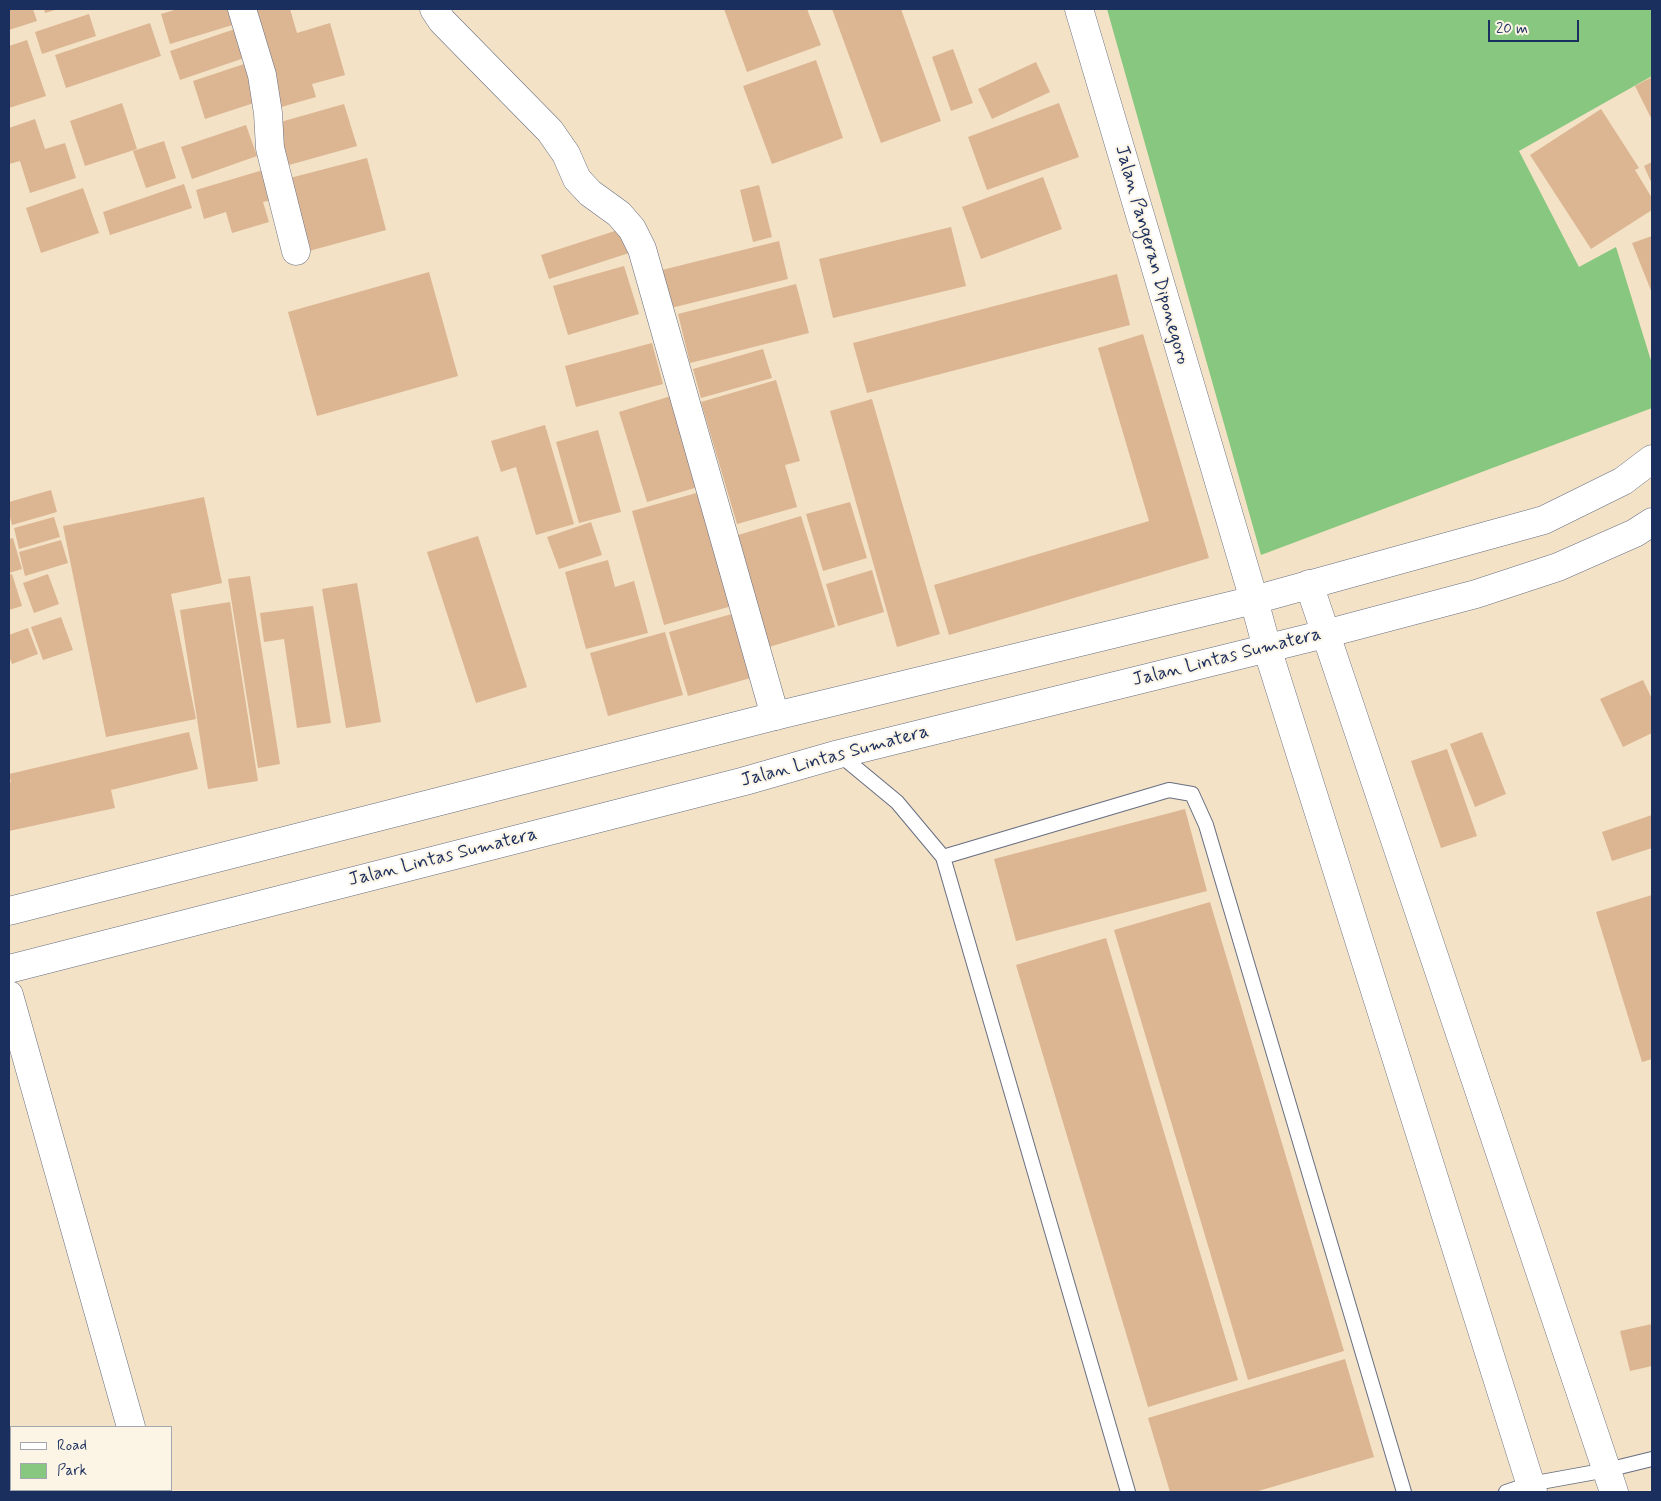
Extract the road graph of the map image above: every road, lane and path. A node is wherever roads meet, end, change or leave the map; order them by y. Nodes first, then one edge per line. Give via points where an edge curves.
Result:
1 (242, 9) edge
2 (434, 9) edge
3 (1079, 9) edge
4 (296, 251) dead end
5 (1652, 459) edge
6 (1652, 522) edge
7 (1308, 584) junction
8 (1254, 600) junction
9 (1325, 634) junction
10 (1267, 648) junction
11 (775, 716) junction
12 (839, 754) junction
13 (943, 858) junction
14 (9, 911) edge
15 (9, 969) edge
16 (9, 995) edge
17 (131, 1426) edge
18 (1652, 1459) edge
19 (1610, 1481) edge
20 (1523, 1490) edge
21 (1128, 1492) edge
22 (1404, 1492) edge

1 - 4 main road via 262,75 270,148
2 - 11 main road via 550,131 566,154 577,179 632,229 642,249
3 - 8 main road, Jalan Pangeran Diponegoro
5 - 7 main road via 1623,481 1544,520
6 - 9 main road, Jalan Lintas Sumatera via 1635,533 1558,567 1476,594
7 - 8 main road
7 - 9 main road
8 - 10 main road, Jalan Pangeran Diponegoro
8 - 11 main road
9 - 10 main road, Jalan Lintas Sumatera
9 - 19 main road
10 - 12 main road, Jalan Lintas Sumatera
10 - 20 main road, Jalan Pangeran Diponegoro
11 - 14 main road
12 - 13 lane via 897,802
12 - 15 main road, Jalan Lintas Sumatera
13 - 21 lane
13 - 22 lane via 1169,790 1192,794 1206,825
16 - 17 main road
18 - 19 lane
19 - 20 lane

